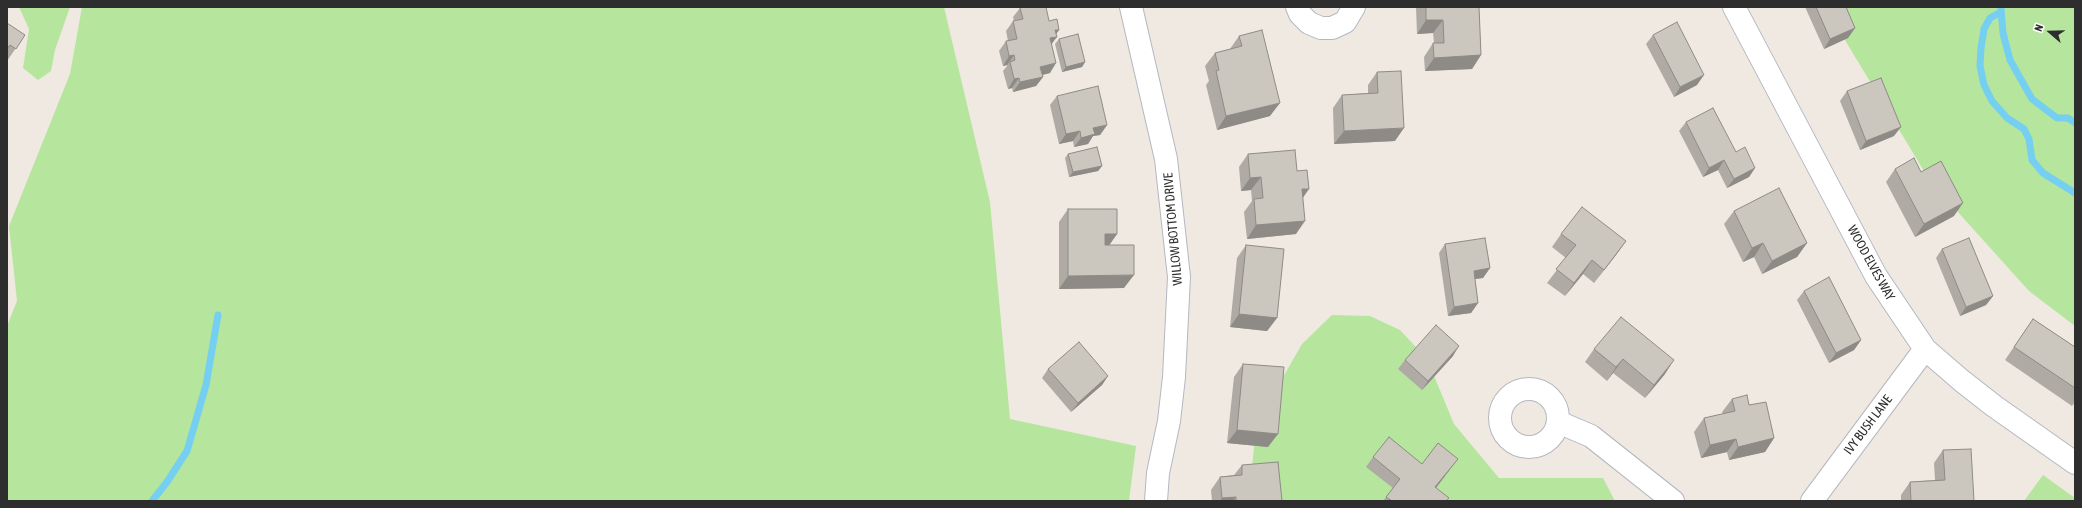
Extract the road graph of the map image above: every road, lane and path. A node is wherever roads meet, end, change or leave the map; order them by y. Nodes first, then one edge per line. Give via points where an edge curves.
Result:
1 (1131, 7) edge
2 (1297, 7) edge
3 (1354, 7) edge
4 (1734, 7) edge
5 (1925, 349) junction
6 (1558, 422) dead end
7 (2075, 463) edge
8 (1156, 501) edge
9 (1673, 501) edge
10 (1812, 501) edge

1 - 8 street, WILLOW BOTTOM DRIVE via 1166,158 1179,277 1174,377 1169,421 1158,472
2 - 3 street via 1309,23 1321,28 1332,28 1345,22
4 - 5 street, WOOD ELVES WAY via 1876,276
5 - 7 street, WOOD ELVES WAY via 1962,382
5 - 10 street, IVY BUSH LANE
6 - 9 street via 1591,436

